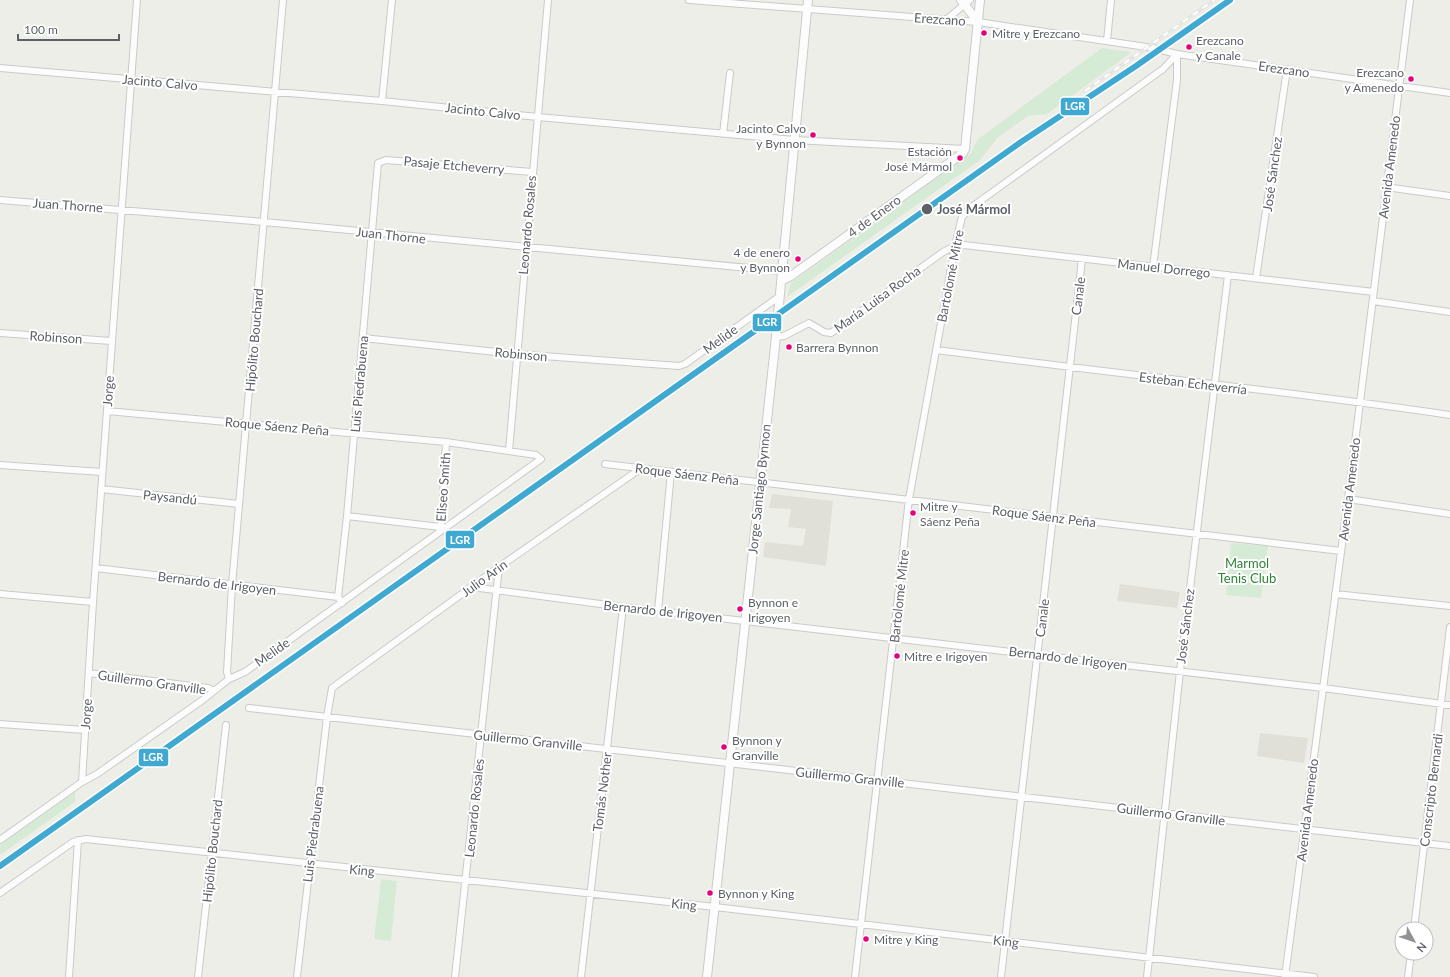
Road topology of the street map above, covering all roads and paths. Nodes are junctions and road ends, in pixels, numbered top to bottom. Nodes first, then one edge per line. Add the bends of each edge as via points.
1 (137, 0) edge
2 (283, 0) edge
3 (392, 0) edge
4 (548, 0) edge
5 (689, 0) edge
6 (808, 0) edge
7 (980, 0) edge
8 (1111, 0) edge
9 (1410, 0) edge
10 (965, 2) edge
11 (807, 10) junction
12 (947, 19) junction
13 (978, 22) junction
14 (1107, 41) junction
15 (1177, 54) junction
16 (0, 68) edge
17 (1287, 70) junction
18 (730, 73) dead end
19 (131, 79) junction
20 (1398, 86) junction
21 (275, 93) junction
22 (1450, 93) edge
23 (382, 101) junction
24 (538, 117) junction
25 (723, 134) junction
26 (794, 140) junction
27 (966, 149) junction
28 (378, 163) joint
29 (532, 172) junction
30 (1386, 187) junction
31 (1450, 196) edge
32 (0, 200) edge
33 (121, 210) junction
34 (264, 222) junction
35 (371, 233) junction
36 (955, 246) junction
37 (525, 248) junction
38 (1082, 259) junction
39 (1153, 267) junction
40 (781, 271) junction
41 (1228, 275) junction
42 (1256, 278) junction
43 (781, 281) junction
44 (1374, 292) junction
45 (780, 296) junction
46 (1373, 301) junction
47 (1450, 312) edge
48 (0, 333) edge
49 (776, 337) junction
50 (363, 338) junction
51 (111, 341) junction
52 (937, 350) junction
53 (516, 354) junction
54 (679, 366) joint
55 (1070, 368) junction
56 (1214, 385) junction
57 (1360, 402) junction
58 (107, 411) junction
59 (1450, 415) edge
60 (247, 423) junction
61 (354, 433) junction
62 (446, 442) junction
63 (509, 451) junction
64 (541, 459) joint
65 (605, 464) dead end
66 (0, 465) edge
67 (640, 469) junction
68 (102, 472) junction
69 (671, 472) junction
70 (760, 482) junction
71 (101, 489) junction
72 (909, 499) junction
73 (1348, 499) junction
74 (239, 504) junction
75 (1450, 514) edge
76 (347, 516) junction
77 (1054, 517) junction
78 (440, 529) junction
79 (1196, 532) junction
80 (1341, 550) junction
81 (499, 567) junction
82 (96, 568) junction
83 (232, 585) junction
84 (472, 587) junction
85 (497, 591) junction
86 (0, 594) edge
87 (1335, 594) junction
88 (338, 597) junction
89 (93, 602) junction
90 (342, 603) junction
91 (1450, 606) edge
92 (623, 607) junction
93 (658, 611) junction
94 (745, 621) junction
95 (1450, 627) edge
96 (894, 638) junction
97 (1037, 655) junction
98 (1180, 671) junction
99 (89, 673) junction
100 (229, 679) junction
101 (1323, 688) junction
102 (214, 691) junction
103 (330, 691) joint
104 (1441, 704) junction
105 (1450, 705) edge
106 (249, 708) dead end
107 (327, 717) junction
108 (0, 724) edge
109 (226, 725) dead end
110 (85, 730) junction
111 (481, 735) junction
112 (607, 749) junction
113 (730, 764) junction
114 (877, 779) junction
115 (82, 782) junction
116 (1021, 796) junction
117 (1164, 814) junction
118 (1304, 829) junction
119 (0, 840) edge
120 (78, 840) junction
121 (1424, 843) junction
122 (1450, 846) edge
123 (211, 854) junction
124 (309, 865) junction
125 (466, 882) junction
126 (0, 894) edge
127 (590, 895) junction
128 (715, 907) junction
129 (1415, 921) edge
130 (861, 924) junction
131 (1005, 941) junction
132 (1150, 958) junction
133 (1410, 961) edge
134 (1285, 975) edge
135 (69, 977) edge
136 (198, 977) edge
137 (297, 977) edge
138 (455, 977) edge
139 (581, 977) edge
140 (707, 977) edge
141 (855, 977) edge
142 (1001, 977) edge
143 (1148, 977) edge
144 (1314, 977) edge
145 (1408, 977) edge

1 - 19 street, Jorge
2 - 21 street, Hipólito Bouchard
3 - 23 street
4 - 24 street, Leonardo Rosales
5 - 11 street, Erezcano
6 - 11 street, Jorge Santiago Bynnon
7 - 13 street
8 - 14 street
9 - 20 street, Avenida Amenedo
10 - 12 street
10 - 13 street
11 - 12 street, Erezcano
11 - 26 street, Jorge Santiago Bynnon
12 - 13 street, Erezcano
13 - 14 street, Erezcano
13 - 27 street
14 - 15 street, Erezcano
15 - 17 street, Erezcano
15 - 36 street, Bartolomé Mitre via 1163,69 969,209 962,217
15 - 39 street via 1177,80
16 - 19 street, Jacinto Calvo
17 - 20 street, Erezcano
17 - 42 street, José Sánchez
18 - 25 street
19 - 21 street, Jacinto Calvo
19 - 33 street, Jorge
20 - 22 street, Erezcano
20 - 30 street, Avenida Amenedo
21 - 23 street, Jacinto Calvo
21 - 34 street, Hipólito Bouchard
23 - 24 street, Jacinto Calvo
24 - 25 street, Jacinto Calvo
24 - 29 street, Leonardo Rosales
25 - 26 street, Jacinto Calvo
26 - 27 street, Jacinto Calvo
26 - 40 street, Jorge Santiago Bynnon
27 - 43 street, 4 de Enero
28 - 29 street, Pasaje Etcheverry via 386,160
28 - 35 street, Luis Piedrabuena
29 - 37 street, Leonardo Rosales
30 - 31 street
30 - 44 street, Avenida Amenedo
32 - 33 street, Juan Thorne
33 - 34 street, Juan Thorne
33 - 51 street, Jorge
34 - 35 street, Juan Thorne
34 - 60 street, Hipólito Bouchard
35 - 37 street, Juan Thorne
35 - 50 street, Luis Piedrabuena
36 - 38 street, Manuel Dorrego
36 - 49 street, María Luisa Rocha via 831,333 824,332 810,323 784,336
36 - 52 street, Bartolomé Mitre
37 - 40 street, Juan Thorne
37 - 53 street, Leonardo Rosales
38 - 39 street, Manuel Dorrego
38 - 55 street, Canale
39 - 41 street, Manuel Dorrego
40 - 43 street, Jorge Santiago Bynnon
41 - 42 street, Manuel Dorrego
41 - 56 street, José Sánchez
42 - 44 street, Manuel Dorrego
43 - 45 street, Jorge Santiago Bynnon
44 - 46 street, Avenida Amenedo
45 - 49 street, Jorge Santiago Bynnon
45 - 54 street, Melide
46 - 47 street
46 - 57 street, Avenida Amenedo
48 - 51 street, Robinson
49 - 70 street, Jorge Santiago Bynnon
50 - 53 street, Robinson
50 - 61 street, Luis Piedrabuena
51 - 58 street, Jorge
52 - 55 street, Esteban Echeverría
52 - 72 street, Bartolomé Mitre
53 - 54 street, Robinson
53 - 63 street, Leonardo Rosales
55 - 56 street, Esteban Echeverría
55 - 77 street, Canale
56 - 57 street, Esteban Echeverría
56 - 79 street, José Sánchez
57 - 59 street, Esteban Echeverría
57 - 73 street, Avenida Amenedo
58 - 60 street, Roque Sáenz Peña
58 - 68 street, Jorge
60 - 61 street, Roque Sáenz Peña
60 - 74 street, Hipólito Bouchard
61 - 62 street, Roque Sáenz Peña
61 - 76 street, Luis Piedrabuena
62 - 63 street, Roque Sáenz Peña
62 - 78 street, Eliseo Smith
63 - 64 street, Roque Sáenz Peña via 536,455
64 - 78 street, Melide
65 - 67 street, Roque Sáenz Peña
66 - 68 street
67 - 69 street, Roque Sáenz Peña
67 - 81 street, Julio Arin
68 - 71 street, Jorge
69 - 70 street, Roque Sáenz Peña
69 - 93 street
70 - 72 street, Roque Sáenz Peña
70 - 94 street, Jorge Santiago Bynnon
71 - 74 street, Paysandú
71 - 82 street, Jorge
72 - 77 street, Roque Sáenz Peña
72 - 96 street, Bartolomé Mitre
73 - 75 street
73 - 80 street, Avenida Amenedo
74 - 83 street, Hipólito Bouchard
76 - 78 street
76 - 88 street, Luis Piedrabuena
77 - 79 street, Roque Sáenz Peña
77 - 97 street, Canale
78 - 90 street, Melide
79 - 80 street, Roque Sáenz Peña
79 - 98 street, José Sánchez
80 - 87 street, Avenida Amenedo
81 - 84 street, Julio Arin
81 - 85 street, Leonardo Rosales
82 - 83 street, Bernardo de Irigoyen
82 - 89 street, Jorge
83 - 88 street, Bernardo de Irigoyen
83 - 100 street, Hipólito Bouchard via 227,672
84 - 85 street, Bernardo de Irigoyen
84 - 103 street, Julio Arin via 335,684
85 - 92 street, Bernardo de Irigoyen
85 - 111 street, Leonardo Rosales
86 - 89 street
87 - 91 street
87 - 101 street, Avenida Amenedo
88 - 90 street
89 - 99 street, Jorge
90 - 100 street, Melide via 244,672
92 - 93 street, Bernardo de Irigoyen
92 - 112 street, Tomás Nother
93 - 94 street, Bernardo de Irigoyen
94 - 96 street, Bernardo de Irigoyen
94 - 113 street, Jorge Santiago Bynnon
95 - 104 street, Conscripto Bernardi
96 - 97 street, Bernardo de Irigoyen
96 - 114 street, Bartolomé Mitre
97 - 98 street, Bernardo de Irigoyen
97 - 116 street, Canale
98 - 101 street, Bernardo de Irigoyen
98 - 117 street, José Sánchez
99 - 102 street, Guillermo Granville via 208,688
99 - 110 street, Jorge
100 - 102 street, Melide
101 - 104 street, Bernardo de Irigoyen
101 - 118 street, Avenida Amenedo
102 - 115 street, Melide
103 - 107 street, Luis Piedrabuena
104 - 105 street, Bernardo de Irigoyen
104 - 121 street, Conscripto Bernardi
106 - 107 street, Guillermo Granville
107 - 111 street, Guillermo Granville
107 - 124 street, Luis Piedrabuena
108 - 110 street
109 - 123 street, Hipólito Bouchard
110 - 115 street, Jorge
111 - 112 street, Guillermo Granville
111 - 125 street, Leonardo Rosales
112 - 113 street, Guillermo Granville
112 - 127 street, Tomás Nother
113 - 114 street, Guillermo Granville
113 - 128 street, Jorge Santiago Bynnon
114 - 116 street, Guillermo Granville
114 - 130 street, Bartolomé Mitre
115 - 119 street, Melide
116 - 117 street, Guillermo Granville
116 - 131 street, Canale
117 - 118 street, Guillermo Granville
117 - 132 street, José Sánchez
118 - 121 street, Guillermo Granville
118 - 134 street, Avenida Amenedo
120 - 123 street, King
120 - 126 street
120 - 135 street
121 - 122 street, Guillermo Granville
121 - 129 street, Conscripto Bernardi
123 - 124 street, King
123 - 136 street, Hipólito Bouchard
124 - 125 street, King
124 - 137 street, Luis Piedrabuena
125 - 127 street, King
125 - 138 street, Leonardo Rosales
127 - 128 street, King
127 - 139 street, Tomás Nother
128 - 130 street, King
128 - 140 street, Jorge Santiago Bynnon
130 - 131 street, King
130 - 141 street, Bartolomé Mitre
131 - 132 street, King
131 - 142 street, Canale
132 - 134 street, King
132 - 143 street, José Sánchez
133 - 145 street
134 - 144 street, King

